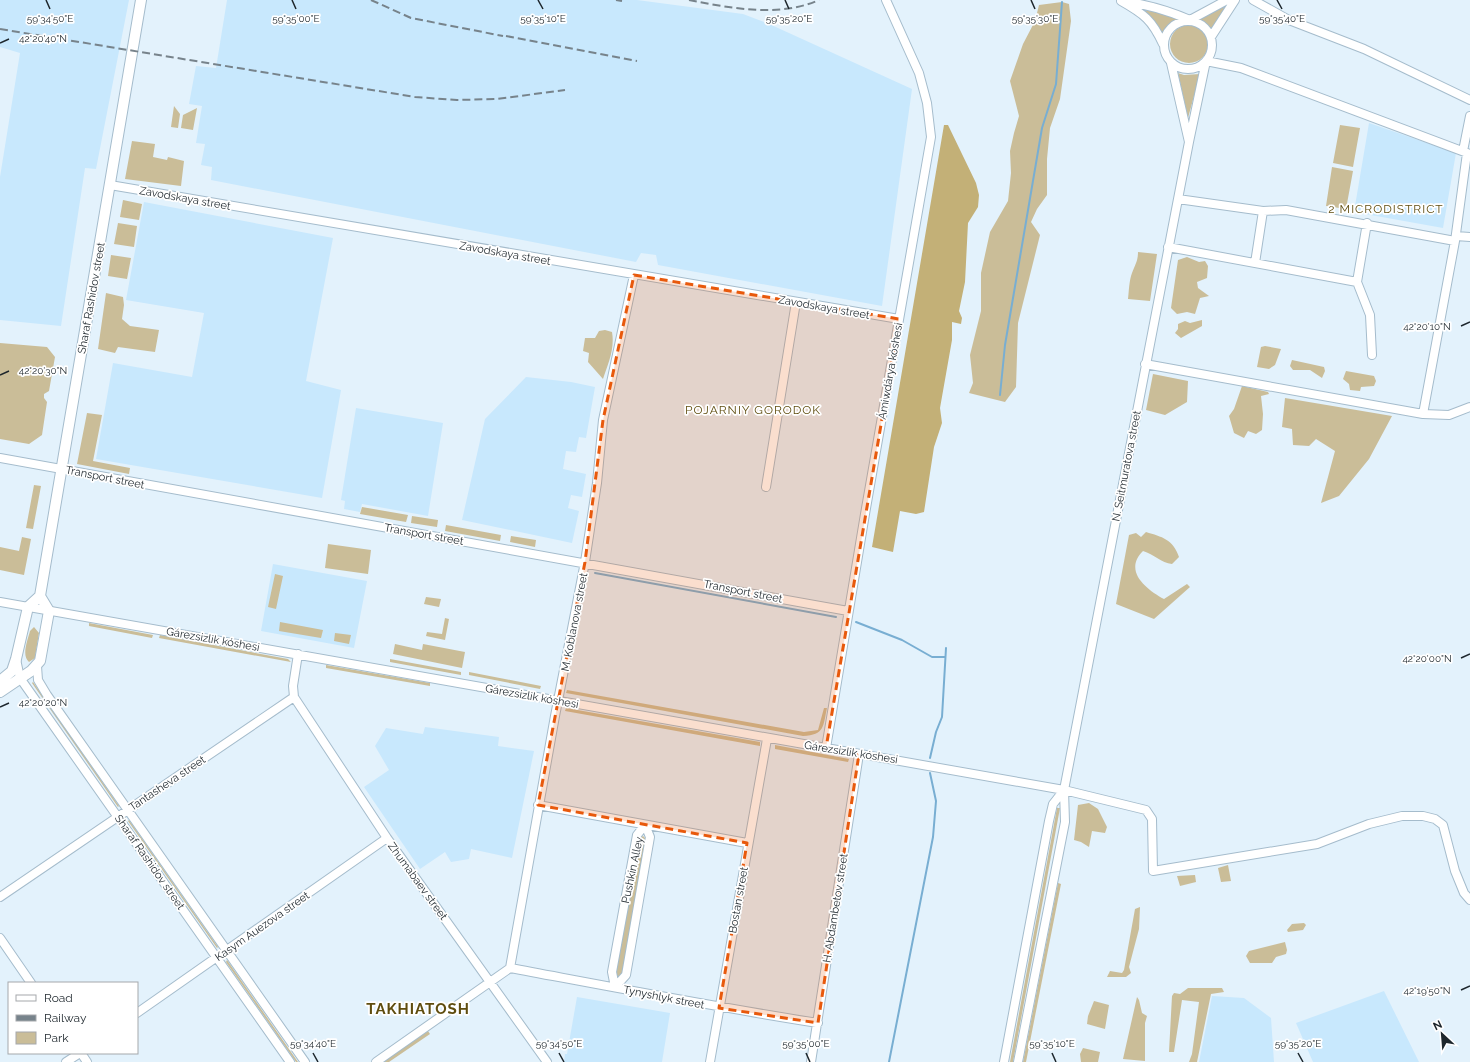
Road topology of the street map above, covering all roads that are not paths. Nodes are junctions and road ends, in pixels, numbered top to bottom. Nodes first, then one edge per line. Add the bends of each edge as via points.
1 (141, 0) edge
2 (886, 0) edge
3 (1119, 0) edge
4 (1227, 0) edge
5 (1236, 0) edge
6 (1253, 0) edge
7 (1190, 20) junction
8 (1210, 37) junction
9 (1163, 44) junction
10 (1206, 61) junction
11 (1171, 63) junction
12 (1470, 100) edge
13 (1470, 116) edge
14 (1189, 142) junction
15 (1467, 153) edge
16 (110, 186) junction
17 (1178, 199) junction
18 (1263, 212) junction
19 (1367, 223) junction
20 (1470, 237) edge
21 (1456, 238) junction
22 (1168, 247) junction
23 (1255, 263) junction
24 (634, 275) junction
25 (1357, 282) junction
26 (796, 302) junction
27 (899, 320) junction
28 (1372, 355) dead end
29 (1145, 364) junction
30 (1470, 407) edge
31 (1422, 414) junction
32 (0, 458) edge
33 (62, 468) junction
34 (766, 487) dead end
35 (585, 562) junction
36 (40, 596) junction
37 (0, 602) edge
38 (28, 607) junction
39 (49, 611) junction
40 (848, 611) junction
41 (298, 654) junction
42 (16, 659) junction
43 (37, 666) junction
44 (20, 678) junction
45 (6, 681) edge
46 (0, 692) edge
47 (294, 697) junction
48 (558, 700) junction
49 (767, 739) junction
50 (826, 748) junction
51 (859, 754) junction
52 (1064, 790) junction
53 (538, 805) junction
54 (128, 810) junction
55 (118, 816) junction
56 (645, 825) junction
57 (387, 838) junction
58 (747, 843) junction
59 (0, 897) edge
60 (1470, 900) edge
61 (0, 938) edge
62 (227, 951) junction
63 (218, 958) junction
64 (510, 968) junction
65 (30, 982) edge
66 (491, 982) junction
67 (615, 987) junction
68 (719, 1008) junction
69 (138, 1012) edge
70 (818, 1023) junction
71 (78, 1054) edge
72 (81, 1054) edge
73 (66, 1062) edge
74 (87, 1062) edge
75 (290, 1062) edge
76 (305, 1062) edge
77 (376, 1062) edge
78 (547, 1062) edge
79 (710, 1062) edge
80 (811, 1062) edge
81 (1004, 1062) edge
82 (1018, 1062) edge

1 - 16 main road, Sharaf Rashidov street
2 - 27 street, Ámiwdárya kóshesi via 919,73 927,103 931,137
3 - 7 street via 1149,5
3 - 9 street via 1142,13 1156,29
4 - 7 street
5 - 8 street
6 - 12 street via 1289,20 1364,49
7 - 8 street via 1202,26
7 - 9 street via 1174,25
8 - 10 street via 1211,50
9 - 11 street
10 - 11 street via 1200,66 1185,69
10 - 14 street, N. Seitmuratova street
10 - 15 street via 1241,68
11 - 14 street
13 - 15 street
14 - 17 street, N. Seitmuratova street
15 - 21 street
16 - 24 street, Zavodskaya street
16 - 33 main road, Sharaf Rashidov street
17 - 18 street
17 - 22 street, N. Seitmuratova street
18 - 19 street via 1286,210
18 - 23 street
19 - 21 street
19 - 25 street
20 - 21 street
21 - 31 street
22 - 23 street
22 - 29 street, N. Seitmuratova street
23 - 25 street
24 - 26 street, Zavodskaya street
24 - 35 street, M. Koblanova street via 603,420
25 - 28 street via 1370,315
26 - 27 street, Zavodskaya street
26 - 34 street
27 - 40 street, Ámiwdárya kóshesi
29 - 31 street
29 - 52 street, N. Seitmuratova street
30 - 31 street via 1449,415
32 - 33 street, Transport street
33 - 35 street, Transport street
33 - 36 main road, Sharaf Rashidov street
35 - 40 street, Transport street
35 - 48 street, M. Koblanova street
36 - 38 main road
36 - 39 main road
37 - 38 street, Gárezsizlik kóshesi
38 - 39 street, Gárezsizlik kóshesi
38 - 42 main road
39 - 41 street, Gárezsizlik kóshesi
39 - 43 main road via 42,655
40 - 50 street, Ámiwdárya kóshesi
41 - 47 street via 293,686
41 - 48 street, Gárezsizlik kóshesi
42 - 44 street, Sharaf Rashidov street
42 - 45 main road
43 - 44 main road
43 - 54 street, Sharaf Rashidov street via 41,686
44 - 45 main road
44 - 55 street, Sharaf Rashidov street
45 - 46 main road
47 - 54 street, Tantasheva street
47 - 57 street, Zhumabaev street
48 - 49 street, Gárezsizlik kóshesi
48 - 53 street, M. Koblanova street
49 - 50 street, Gárezsizlik kóshesi
49 - 58 street, Bostan street
50 - 51 street, Gárezsizlik kóshesi
51 - 52 street, Gárezsizlik kóshesi
51 - 70 street, H. Abdambetov street
52 - 60 street, Gárezsizlik kóshesi via 1146,810 1152,819 1153,871 1317,844 1369,824 1402,816 1435,819 1443,825 1455,871 1464,893
52 - 81 street via 1053,804 1049,821
52 - 82 street via 1065,822
53 - 56 street
53 - 64 street, M. Koblanova street
54 - 55 street, Tantasheva street
54 - 62 street, Sharaf Rashidov street
55 - 59 street, Tantasheva street
55 - 63 street, Sharaf Rashidov street
56 - 58 street
56 - 67 street, Pushkin Alley via 637,835 612,972
56 - 67 street, Pushkin Alley via 650,837 626,975
57 - 62 street, Kasym Auezova street
57 - 66 street, Zhumabaev street
58 - 68 street, Bostan street
61 - 65 street
62 - 63 street, Kasym Auezova street
62 - 76 street, Sharaf Rashidov street
63 - 69 street, Kasym Auezova street
63 - 75 street, Sharaf Rashidov street
64 - 66 street
64 - 67 street, Tynyshlyk street
66 - 77 street
66 - 78 street, Zhumabaev street
67 - 68 street, Tynyshlyk street
68 - 70 street, Tynyshlyk street
68 - 79 street, Bostan street
70 - 80 street, H. Abdambetov street
71 - 73 street
72 - 74 street

